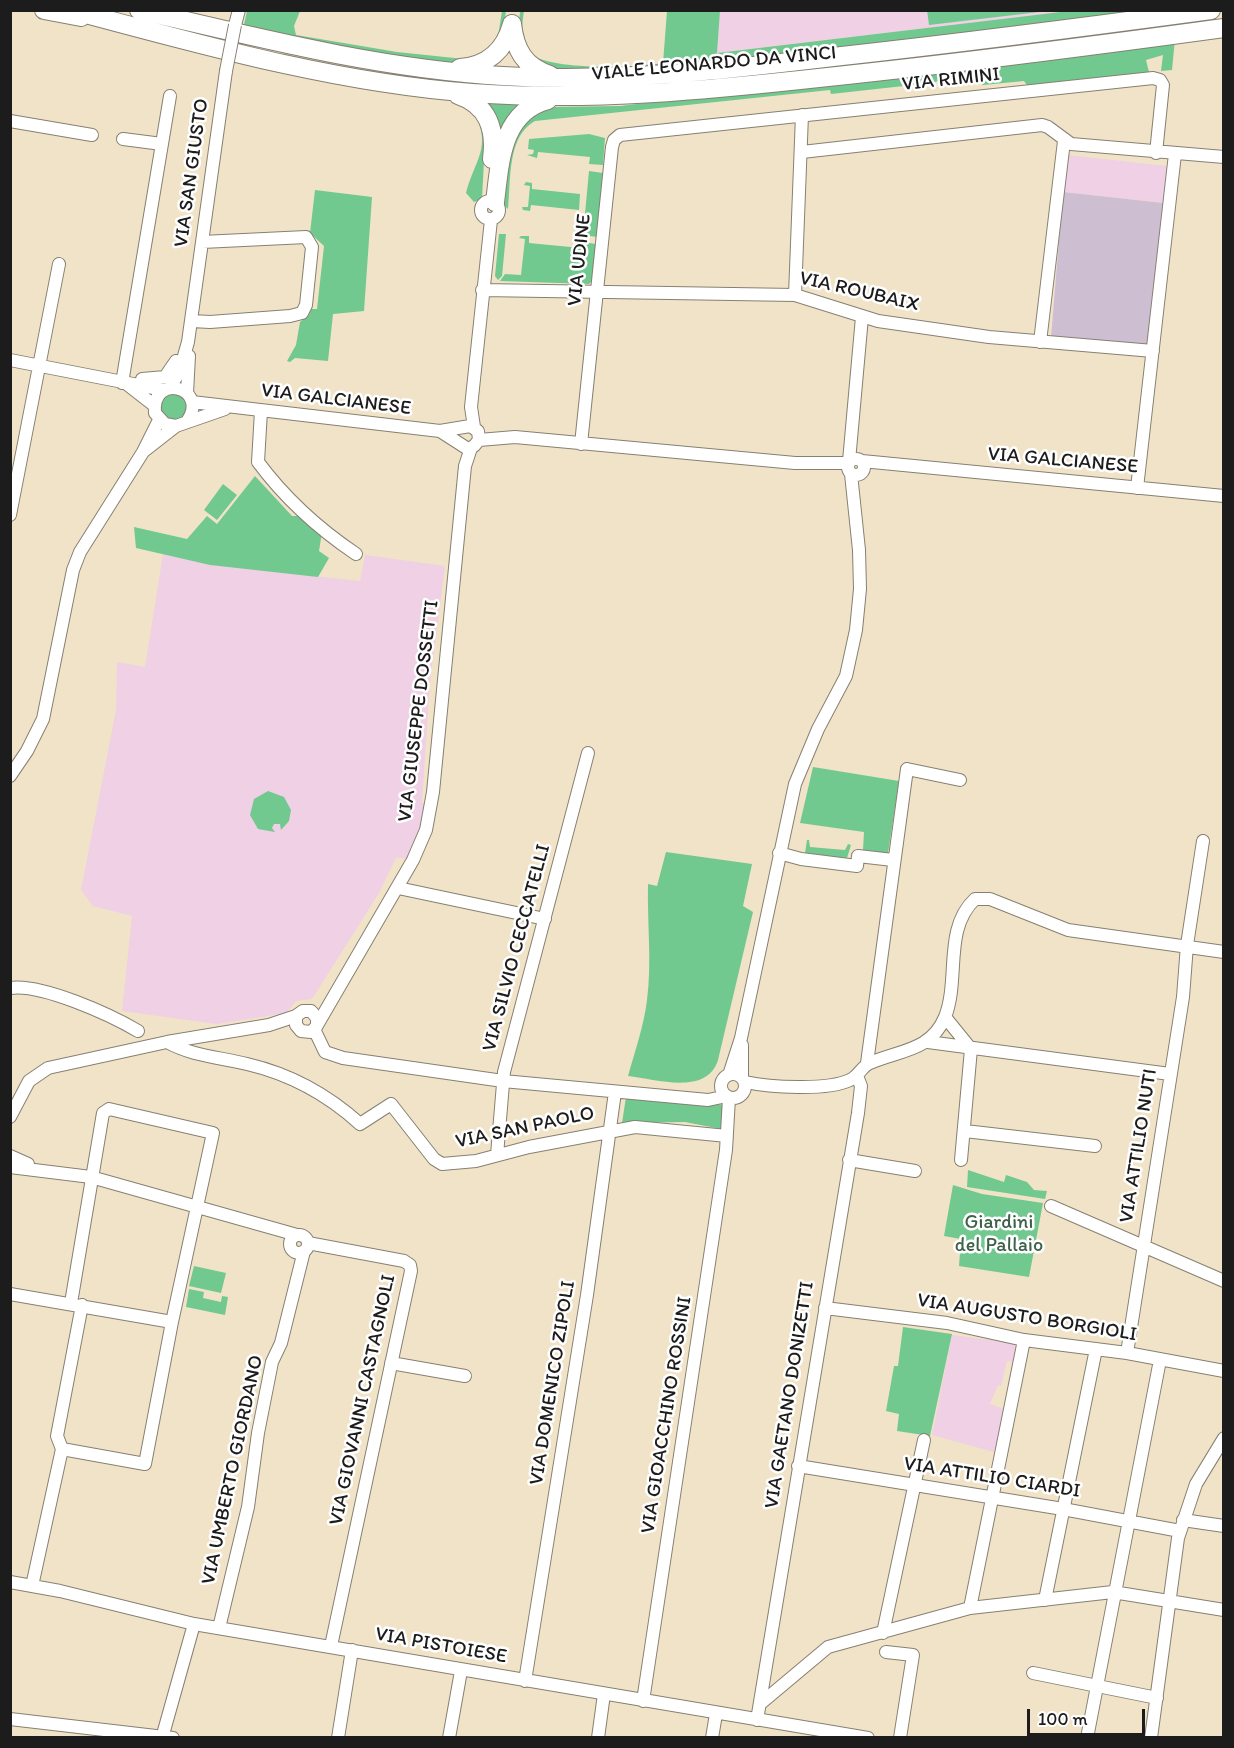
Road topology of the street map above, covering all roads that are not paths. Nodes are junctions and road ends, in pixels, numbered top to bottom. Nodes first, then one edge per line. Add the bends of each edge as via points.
1 (44, 10) edge
2 (71, 10) edge
3 (139, 10) edge
4 (239, 10) edge
5 (1211, 10) edge
6 (1187, 13) edge
7 (512, 17) edge
8 (100, 18) junction
9 (1224, 28) edge
10 (423, 69) junction
11 (566, 78) junction
12 (436, 89) junction
13 (170, 96) dead end
14 (570, 97) junction
15 (802, 115) junction
16 (10, 121) edge
17 (671, 129) joint
18 (92, 135) dead end
19 (123, 139) dead end
20 (1064, 141) junction
21 (162, 144) junction
22 (802, 152) junction
23 (1156, 153) junction
24 (1175, 154) junction
25 (1224, 157) edge
26 (491, 208) junction
27 (202, 242) junction
28 (58, 264) dead end
29 (482, 290) junction
30 (596, 293) junction
31 (795, 295) junction
32 (862, 317) junction
33 (192, 321) junction
34 (188, 342) junction
35 (1040, 342) junction
36 (1153, 351) junction
37 (10, 360) edge
38 (41, 366) junction
39 (124, 384) junction
40 (167, 389) junction
41 (189, 397) junction
42 (154, 406) junction
43 (228, 408) junction
44 (261, 411) junction
45 (159, 420) junction
46 (182, 423) junction
47 (467, 436) junction
48 (581, 444) junction
49 (143, 452) junction
50 (855, 466) junction
51 (1137, 488) junction
52 (1224, 496) edge
53 (10, 515) edge
54 (356, 554) dead end
55 (588, 753) dead end
56 (10, 776) edge
57 (960, 780) dead end
58 (1203, 841) dead end
59 (779, 853) junction
60 (893, 860) junction
61 (398, 888) junction
62 (545, 919) junction
63 (1187, 945) junction
64 (1224, 952) edge
65 (10, 988) edge
66 (327, 1007) junction
67 (311, 1012) junction
68 (945, 1017) junction
69 (296, 1021) junction
70 (315, 1027) junction
71 (138, 1031) dead end
72 (741, 1038) junction
73 (167, 1042) junction
74 (928, 1042) junction
75 (971, 1049) junction
76 (867, 1063) junction
77 (1170, 1074) junction
78 (729, 1075) junction
79 (857, 1076) junction
80 (503, 1081) junction
81 (744, 1084) junction
82 (615, 1092) junction
83 (726, 1094) junction
84 (10, 1118) edge
85 (609, 1130) junction
86 (965, 1131) junction
87 (727, 1136) junction
88 (1095, 1146) dead end
89 (497, 1155) junction
90 (10, 1156) edge
91 (849, 1160) junction
92 (961, 1160) dead end
93 (10, 1167) edge
94 (50, 1170) junction
95 (915, 1171) dead end
96 (90, 1177) junction
97 (1051, 1206) dead end
98 (197, 1208) junction
99 (1144, 1245) junction
100 (306, 1247) junction
101 (1224, 1281) edge
102 (10, 1294) edge
103 (76, 1304) junction
104 (825, 1308) junction
105 (172, 1322) junction
106 (1024, 1340) junction
107 (1096, 1349) junction
108 (1127, 1353) junction
109 (1160, 1360) junction
110 (391, 1363) junction
111 (1224, 1371) edge
112 (465, 1376) dead end
113 (1224, 1438) edge
114 (924, 1440) dead end
115 (62, 1449) junction
116 (798, 1466) junction
117 (915, 1485) junction
118 (993, 1498) junction
119 (1063, 1509) junction
120 (1127, 1520) junction
121 (1182, 1525) junction
122 (1224, 1526) edge
123 (10, 1582) edge
124 (32, 1586) junction
125 (1113, 1592) junction
126 (1045, 1600) junction
127 (1170, 1601) junction
128 (969, 1608) junction
129 (1224, 1610) edge
130 (194, 1624) junction
131 (219, 1628) junction
132 (883, 1633) junction
133 (331, 1646) junction
134 (352, 1650) junction
135 (886, 1652) dead end
136 (461, 1671) junction
137 (1033, 1673) dead end
138 (525, 1681) junction
139 (1095, 1684) junction
140 (604, 1694) junction
141 (1157, 1698) junction
142 (643, 1701) junction
143 (760, 1704) junction
144 (716, 1714) junction
145 (10, 1719) edge
146 (756, 1720) junction
147 (76, 1732) edge
148 (830, 1735) edge
149 (166, 1737) edge
150 (338, 1737) edge
151 (450, 1737) edge
152 (598, 1737) edge
153 (712, 1737) edge
154 (868, 1737) edge
155 (900, 1737) edge
156 (1087, 1737) edge
157 (1151, 1737) edge

1 - 8 highway
2 - 8 highway, VIALE LEONARDO DA VINCI
3 - 10 highway, VIALE LEONARDO DA VINCI via 310,49
4 - 27 street, VIA SAN GIUSTO, bridge via 225,71
5 - 6 highway, VIALE LEONARDO DA VINCI
6 - 11 highway, VIALE LEONARDO DA VINCI via 977,42 724,70
7 - 10 highway via 505,44 484,62 470,67
7 - 11 highway via 516,47 526,62 542,72
8 - 12 highway, VIALE LEONARDO DA VINCI via 300,66
9 - 14 highway, VIALE LEONARDO DA VINCI via 759,85 644,96
10 - 11 highway, VIALE LEONARDO DA VINCI
12 - 14 highway, VIALE LEONARDO DA VINCI
12 - 26 highway via 471,99 489,121 494,146
13 - 21 street
14 - 26 highway via 532,106 515,122 504,144
15 - 17 street, VIA RIMINI
15 - 22 street
15 - 23 street, VIA RIMINI via 1157,78 1163,85
16 - 18 street
17 - 30 street, VIA UDINE via 625,133 614,140
19 - 21 street
20 - 22 street via 1042,125
20 - 23 street
20 - 35 street
21 - 39 street
22 - 31 street
23 - 24 street
24 - 25 street
24 - 36 street
26 - 29 street
27 - 33 street, VIA SAN GIUSTO
27 - 33 street via 306,237 312,247 307,296 305,308 295,316
28 - 38 street
29 - 30 street, VIA ROUBAIX
29 - 47 street
30 - 31 street, VIA ROUBAIX
30 - 48 street, VIA UDINE
31 - 32 street, VIA ROUBAIX
32 - 35 street, VIA ROUBAIX via 989,338
32 - 50 street
33 - 34 street, VIA SAN GIUSTO
34 - 39 street via 165,377 135,379
34 - 40 street, VIA SAN GIUSTO via 180,370
34 - 41 street, VIA SAN GIUSTO
35 - 36 street, VIA ROUBAIX
36 - 51 street
37 - 38 street, VIA GALCIANESE
38 - 39 street, VIA GALCIANESE
38 - 53 street
39 - 40 street, VIA GALCIANESE
39 - 42 street
40 - 41 street, VIA GALCIANESE
40 - 42 street
41 - 43 street, VIA GALCIANESE
41 - 46 street via 193,411
42 - 45 street
43 - 44 street, VIA GALCIANESE
43 - 46 street, VIA GALCIANESE
44 - 47 street, VIA GALCIANESE
44 - 54 street via 258,462 309,518
45 - 46 street
45 - 49 street, VIA GALCIANESE
46 - 49 street, VIA GALCIANESE
47 - 48 street, VIA GALCIANESE
47 - 61 street, VIA GIUSEPPE DOSSETTI via 433,792 422,842
48 - 50 street, VIA GALCIANESE
49 - 56 street, VIA GALCIANESE via 80,552 43,719
50 - 51 street, VIA GALCIANESE via 898,466
50 - 59 street via 860,584 856,630 846,676 795,784
51 - 52 street, VIA GALCIANESE
55 - 62 street, VIA SILVIO CECCATELLI
57 - 60 street via 907,769
58 - 63 street
59 - 60 street via 857,866 858,856
59 - 72 street
60 - 76 street
61 - 62 street
61 - 66 street, VIA GIUSEPPE DOSSETTI
62 - 80 street, VIA SILVIO CECCATELLI
63 - 64 street
63 - 68 street via 1068,930 990,899 975,898 961,918 957,933
63 - 77 street, VIA ATTILIO NUTI
65 - 71 street via 31,990 99,1010
66 - 67 street
66 - 70 street, VIA GIUSEPPE DOSSETTI
67 - 69 street via 303,1011
67 - 70 street via 317,1018
68 - 74 street
68 - 75 street
69 - 70 street via 303,1032
69 - 73 street
70 - 80 street via 320,1047 331,1055
72 - 78 street
72 - 81 street
73 - 84 street via 48,1068 29,1082
73 - 89 street, VIA SAN PAOLO via 184,1052 275,1070 322,1094 360,1124 391,1104 439,1163 476,1161
74 - 75 street
74 - 76 street
75 - 77 street
75 - 86 street
76 - 79 street
77 - 99 street, VIA ATTILIO NUTI
78 - 81 street
78 - 83 street via 723,1080
79 - 81 street via 833,1084
79 - 91 street, VIA GAETANO DONIZETTI via 861,1086
80 - 82 street
80 - 89 street, VIA SILVIO CECCATELLI
81 - 83 street via 738,1097
82 - 83 street via 696,1098
82 - 85 street, VIA DOMENICO ZIPOLI
83 - 87 street
85 - 87 street, VIA SAN PAOLO via 658,1128
85 - 89 street, VIA SAN PAOLO
85 - 138 street, VIA DOMENICO ZIPOLI via 587,1295
86 - 88 street
86 - 92 street
87 - 142 street, VIA GIOACCHINO ROSSINI
90 - 94 street
91 - 95 street
91 - 104 street, VIA GAETANO DONIZETTI
93 - 94 street
94 - 96 street
96 - 98 street
96 - 98 street via 106,1110 213,1133
96 - 103 street
97 - 99 street
98 - 100 street via 277,1228 294,1238 304,1237
98 - 105 street
99 - 101 street
99 - 108 street, VIA ATTILIO NUTI
100 - 110 street, VIA GIOVANNI CASTAGNOLI via 410,1265
100 - 131 street, VIA UMBERTO GIORDANO via 281,1343 272,1362 248,1507
102 - 103 street
103 - 105 street
103 - 115 street via 57,1436
104 - 106 street, VIA AUGUSTO BORGIOLI via 947,1323
104 - 116 street, VIA GAETANO DONIZETTI
105 - 115 street via 145,1464
106 - 107 street, VIA AUGUSTO BORGIOLI
106 - 118 street
107 - 108 street, VIA AUGUSTO BORGIOLI
107 - 119 street
108 - 109 street, VIA AUGUSTO BORGIOLI
109 - 111 street, VIA AUGUSTO BORGIOLI
109 - 120 street
110 - 112 street
110 - 133 street, VIA GIOVANNI CASTAGNOLI
113 - 121 street via 1196,1484
114 - 117 street
115 - 124 street
116 - 117 street, VIA ATTILIO CIARDI
116 - 143 street, VIA GAETANO DONIZETTI
117 - 118 street, VIA ATTILIO CIARDI
117 - 132 street
118 - 119 street, VIA ATTILIO CIARDI
118 - 128 street
119 - 120 street, VIA ATTILIO CIARDI
119 - 126 street
120 - 121 street, VIA ATTILIO CIARDI
120 - 125 street
121 - 122 street, VIA ATTILIO CIARDI
121 - 127 street
123 - 124 street, VIA PISTOIESE
124 - 130 street, VIA PISTOIESE
125 - 126 street
125 - 127 street
125 - 139 street
126 - 128 street
127 - 129 street
127 - 141 street
128 - 132 street
130 - 131 street, VIA PISTOIESE
130 - 149 street
131 - 133 street, VIA PISTOIESE
132 - 143 street via 828,1647
133 - 134 street, VIA PISTOIESE
134 - 136 street, VIA PISTOIESE
134 - 150 street
135 - 155 street via 913,1655
136 - 138 street, VIA PISTOIESE
136 - 151 street
137 - 139 street
138 - 140 street, VIA PISTOIESE
139 - 141 street
139 - 156 street
140 - 142 street, VIA PISTOIESE
140 - 152 street
141 - 157 street
142 - 144 street, VIA PISTOIESE
143 - 146 street, VIA GAETANO DONIZETTI
144 - 146 street, VIA PISTOIESE
144 - 153 street
145 - 147 street
146 - 148 street, VIA PISTOIESE
147 - 149 street
148 - 154 street, VIA PISTOIESE

